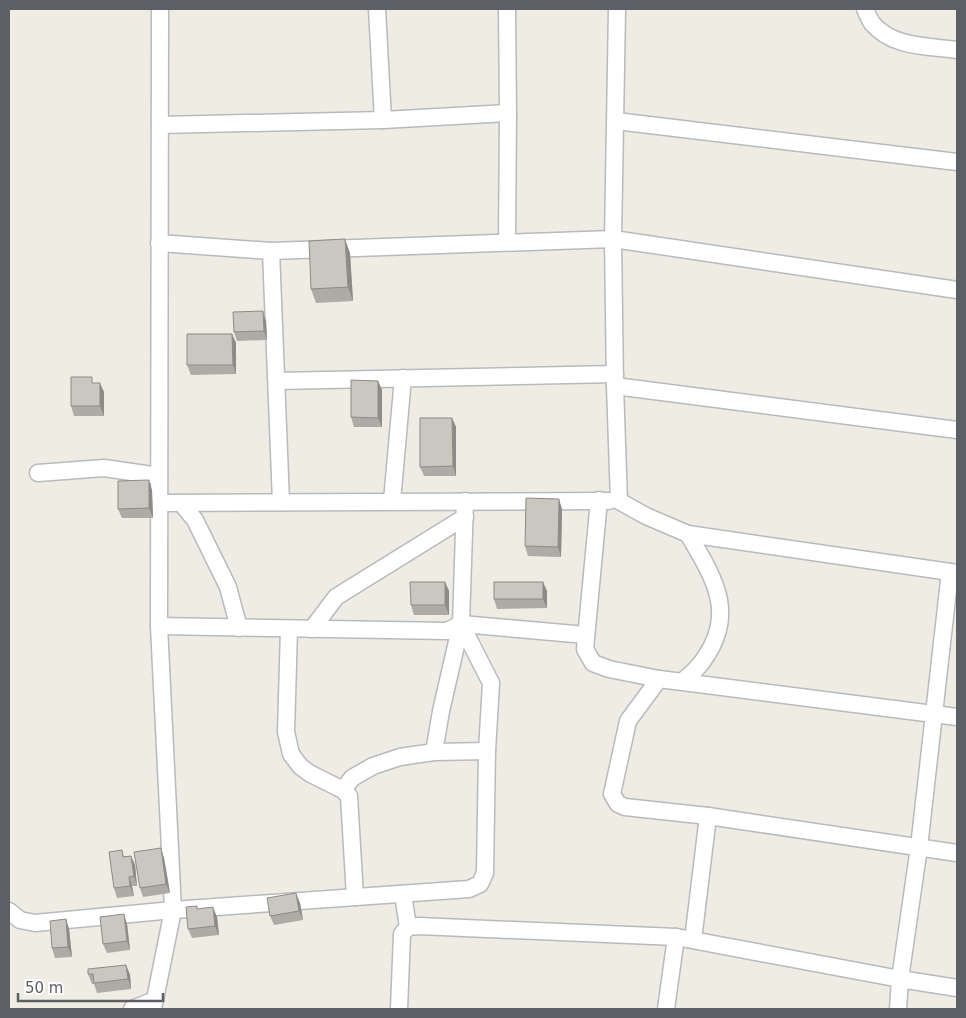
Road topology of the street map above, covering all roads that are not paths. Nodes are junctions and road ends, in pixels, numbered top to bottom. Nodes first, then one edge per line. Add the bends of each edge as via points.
1 (160, 9) edge
2 (377, 9) edge
3 (507, 9) edge
4 (617, 9) edge
5 (865, 9) edge
6 (957, 50) edge
7 (508, 113) junction
8 (384, 120) junction
9 (616, 120) junction
10 (160, 125) junction
11 (957, 162) edge
12 (613, 239) junction
13 (507, 242) junction
14 (159, 243) junction
15 (271, 251) junction
16 (957, 290) edge
17 (403, 378) junction
18 (277, 380) junction
19 (615, 380) junction
20 (957, 430) edge
21 (38, 473) dead end
22 (159, 476) junction
23 (599, 500) junction
24 (392, 501) junction
25 (281, 502) junction
26 (619, 502) junction
27 (159, 503) junction
28 (181, 503) junction
29 (465, 509) junction
30 (688, 534) junction
31 (953, 573) edge
32 (461, 624) junction
33 (159, 626) junction
34 (239, 628) junction
35 (290, 629) junction
36 (312, 629) junction
37 (586, 635) junction
38 (659, 679) junction
39 (683, 681) junction
40 (934, 713) junction
41 (957, 717) edge
42 (487, 751) junction
43 (434, 752) junction
44 (343, 790) junction
45 (708, 816) junction
46 (918, 847) junction
47 (957, 853) edge
48 (403, 894) junction
49 (355, 897) junction
50 (173, 910) junction
51 (9, 911) edge
52 (408, 927) junction
53 (676, 937) junction
54 (693, 940) junction
55 (900, 979) junction
56 (957, 988) edge
57 (154, 1004) edge
58 (132, 1009) edge
59 (399, 1009) edge
60 (666, 1009) edge
61 (898, 1009) edge

1 - 10 street
2 - 8 street
3 - 7 street
4 - 9 street
5 - 6 street via 872,22 890,38 903,43
7 - 8 street
7 - 13 street
8 - 10 street
9 - 11 street
9 - 12 street
10 - 14 street
12 - 13 street
12 - 16 street
12 - 19 street
13 - 15 street
14 - 15 street
14 - 22 street
15 - 18 street
17 - 18 street
17 - 19 street
17 - 24 street
18 - 25 street
19 - 20 street
19 - 26 street
21 - 22 street via 104,468
22 - 27 street
23 - 26 street
23 - 29 street
23 - 37 street
24 - 25 street
24 - 29 street
25 - 28 street
26 - 30 street
27 - 28 street
27 - 33 street
28 - 34 street via 195,520 228,587
29 - 32 street
29 - 36 street via 336,597
30 - 31 street
30 - 39 street via 720,597 721,622 702,663
31 - 40 street
32 - 36 street via 447,632
32 - 37 street
32 - 42 street via 491,683
32 - 43 street
33 - 34 street
33 - 50 street
34 - 35 street
35 - 36 street
35 - 44 street via 286,732 291,754 309,773
37 - 38 street via 585,649 593,662 609,669
38 - 39 street
38 - 45 street via 628,721 612,794 618,804 625,807
39 - 40 street
40 - 41 street
40 - 46 street
42 - 43 street
42 - 48 street via 485,873 480,884 468,889
43 - 44 street via 400,757 373,766 352,778
44 - 49 street via 349,796
45 - 46 street
45 - 54 street
46 - 47 street
46 - 55 street
48 - 49 street
48 - 52 street
49 - 50 street
50 - 51 street via 35,923 20,920
50 - 57 street
52 - 53 street
52 - 59 street via 402,934
53 - 54 street
53 - 60 street
54 - 55 street
55 - 56 street
55 - 61 street
57 - 58 street

